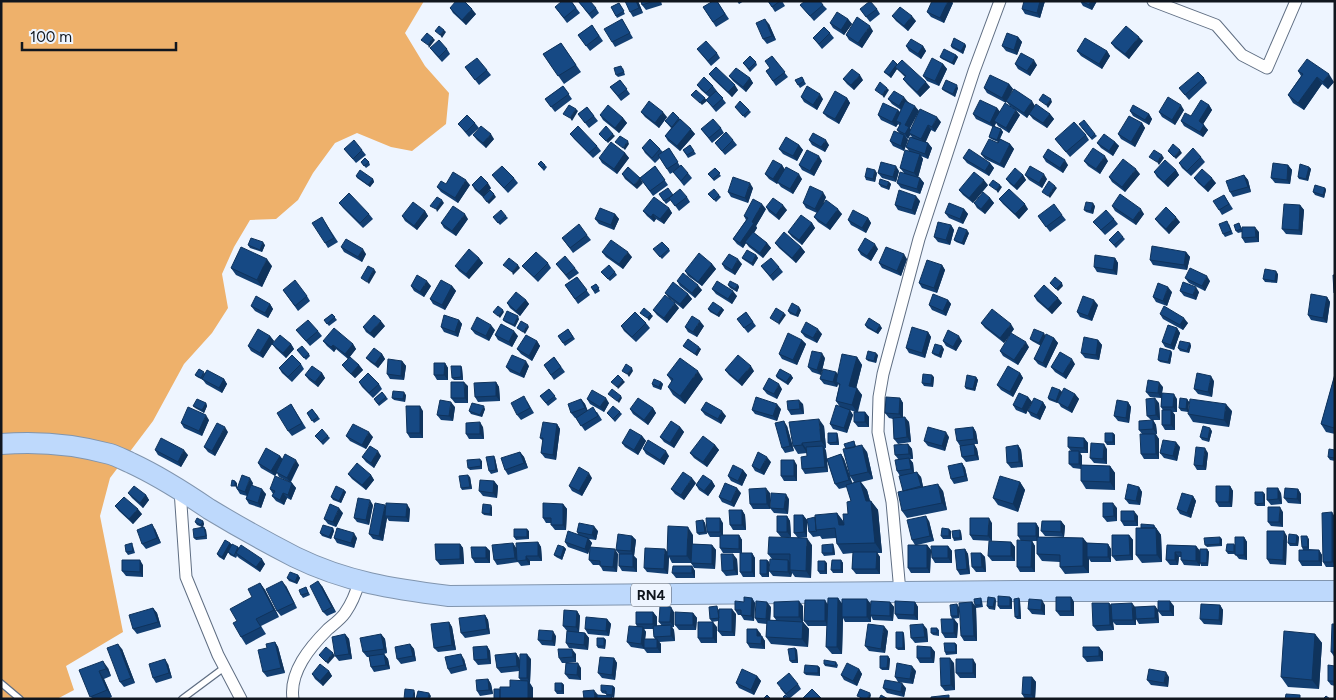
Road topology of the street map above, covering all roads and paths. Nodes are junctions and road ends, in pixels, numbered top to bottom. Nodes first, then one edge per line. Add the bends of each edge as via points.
1 (1000, 1) edge
2 (1153, 1) edge
3 (1296, 1) edge
4 (1, 444) edge
5 (180, 490) junction
6 (359, 582) junction
7 (1335, 590) edge
8 (900, 592) junction
9 (225, 667) junction
10 (1, 683) edge
11 (20, 699) edge
12 (182, 699) edge
13 (241, 699) edge
14 (292, 699) edge

1 - 8 street via 920,238 883,374 878,432 892,502
2 - 3 street via 1216,25 1242,54 1267,68
4 - 5 highway, RN4 via 68,445 112,454
5 - 6 highway, RN4 via 228,521 296,557
5 - 9 street via 186,577
6 - 8 highway, RN4 via 448,596
6 - 14 street via 344,614 311,647 299,667
7 - 8 highway, RN4
9 - 12 lane
9 - 13 street
10 - 11 lane

